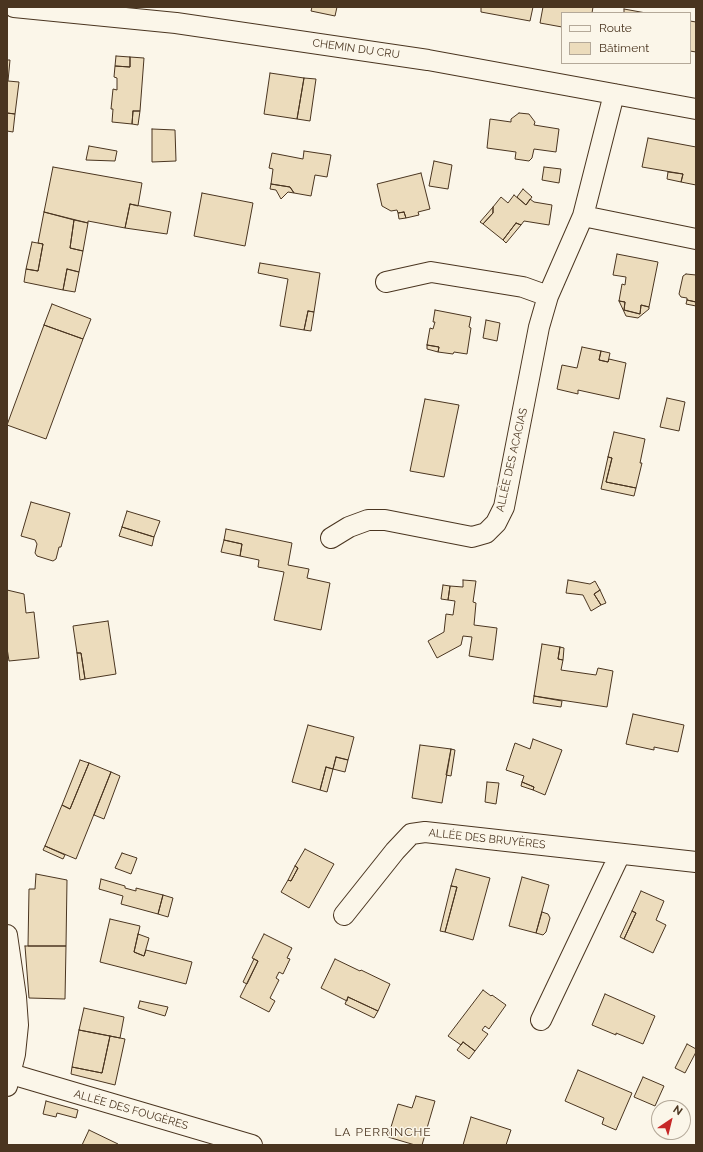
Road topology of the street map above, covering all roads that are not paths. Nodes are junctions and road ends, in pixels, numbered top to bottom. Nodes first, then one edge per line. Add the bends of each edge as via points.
1 (14, 7) edge
2 (614, 94) junction
3 (696, 109) edge
4 (583, 216) junction
5 (696, 239) edge
6 (386, 282) dead end
7 (548, 296) junction
8 (331, 538) dead end
9 (620, 854) junction
10 (696, 862) edge
11 (344, 915) dead end
12 (7, 935) edge
13 (541, 1020) dead end
14 (9, 1081) edge
15 (252, 1145) edge

1 - 2 street, CHEMIN DU CRU via 176,23 428,60
2 - 3 street, CHEMIN DU CRU
2 - 4 street, ALLÉE DES ACACIAS
4 - 5 street
4 - 7 street, ALLÉE DES ACACIAS
6 - 7 street via 431,272 523,288
7 - 8 street, ALLÉE DES ACACIAS via 504,507 496,523 486,533 472,536 385,520 368,520
9 - 10 street, ALLÉE DES BRUYÈRES
9 - 11 street, ALLÉE DES BRUYÈRES via 425,832 411,834
9 - 13 street
12 - 14 street via 18,1025
14 - 15 street, ALLÉE DES FOUGÈRES

